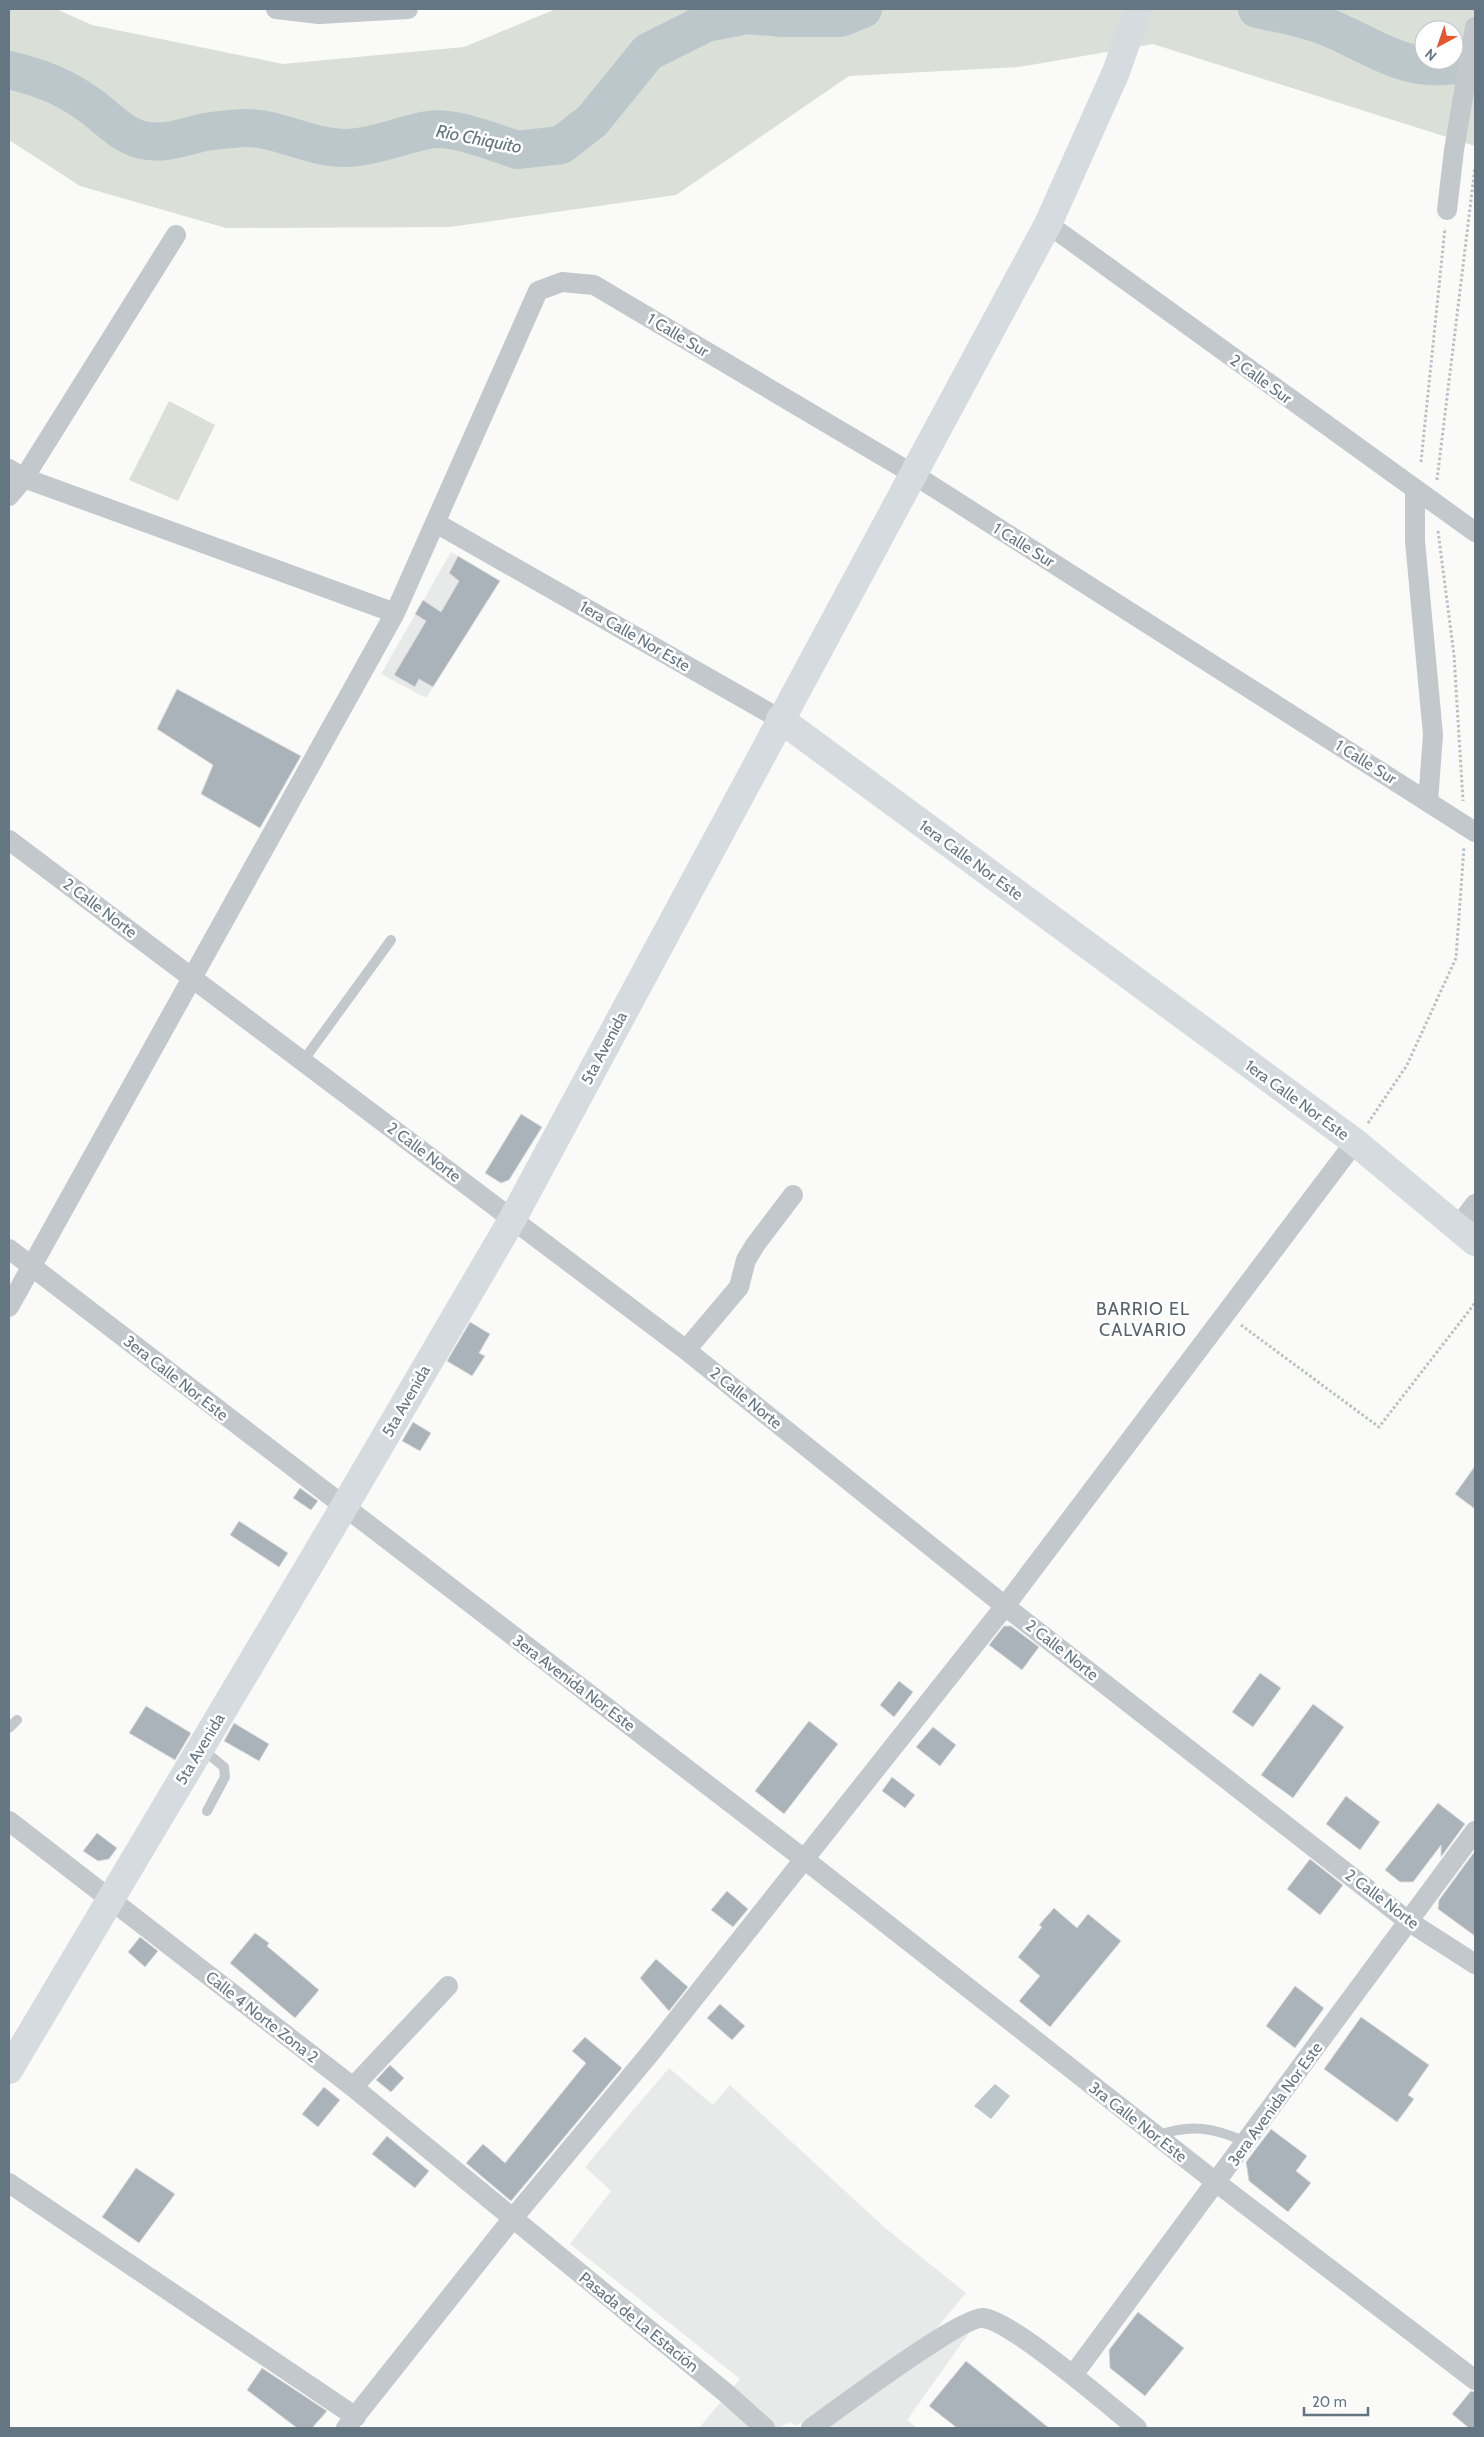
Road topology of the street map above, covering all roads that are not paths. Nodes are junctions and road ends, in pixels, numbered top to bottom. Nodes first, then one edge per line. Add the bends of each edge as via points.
1 (276, 9) edge
2 (408, 9) edge
3 (1138, 9) edge
4 (1475, 27) edge
5 (1447, 210) road end
6 (1048, 224) junction
7 (176, 235) dead end
8 (17, 474) edge
9 (913, 474) junction
10 (1415, 490) junction
11 (9, 496) edge
12 (436, 523) junction
13 (1475, 532) edge
14 (395, 613) junction
15 (780, 718) junction
16 (1428, 802) junction
17 (1470, 839) edge
18 (9, 840) edge
19 (391, 940) dead end
20 (193, 978) junction
21 (303, 1061) junction
22 (1354, 1142) junction
23 (793, 1195) dead end
24 (1475, 1204) edge
25 (513, 1218) junction
26 (1466, 1235) edge
27 (9, 1249) edge
28 (32, 1268) junction
29 (9, 1307) edge
30 (686, 1350) junction
31 (344, 1507) junction
32 (1005, 1606) junction
33 (17, 1720) dead end
34 (9, 1728) edge
35 (200, 1748) junction
36 (207, 1811) dead end
37 (9, 1820) edge
38 (1475, 1830) edge
39 (804, 1859) junction
40 (109, 1899) junction
41 (1408, 1921) junction
42 (1475, 1964) edge
43 (448, 1986) dead end
44 (9, 2070) edge
45 (353, 2087) junction
46 (1157, 2136) junction
47 (1246, 2142) junction
48 (9, 2183) edge
49 (1217, 2183) junction
50 (513, 2218) junction
51 (1072, 2375) junction
52 (1475, 2380) edge
53 (351, 2422) edge
54 (764, 2428) edge
55 (811, 2428) edge
56 (1137, 2428) edge

1 - 2 street via 319,14
3 - 6 street, 5ta Avenida via 1116,72
4 - 5 street
6 - 9 street, 5ta Avenida
6 - 10 street, 2 Calle Sur
7 - 8 street
8 - 11 street
8 - 14 street
9 - 12 street, 1 Calle Sur via 594,285 562,282 538,291
9 - 15 street, 5ta Avenida
9 - 16 street, 1 Calle Sur
10 - 13 street, 2 Calle Sur
10 - 16 street via 1415,541 1433,735
12 - 14 street
12 - 15 street, 1era Calle Nor Este
14 - 20 street
15 - 22 street, 1era Calle Nor Este
15 - 25 street, 5ta Avenida
16 - 17 street, 1 Calle Sur
18 - 20 street, 2 Calle Norte
19 - 21 lane
20 - 21 street, 2 Calle Norte
20 - 28 street
21 - 25 street, 2 Calle Norte
22 - 26 street, 1era Calle Nor Este
22 - 32 street
23 - 30 street via 746,1260 739,1287
24 - 26 street
25 - 30 street, 2 Calle Norte
25 - 31 street, 5ta Avenida
27 - 28 street, 3era Calle Nor Este
28 - 29 street
28 - 31 street, 3era Calle Nor Este
30 - 32 street, 2 Calle Norte
31 - 35 street, 5ta Avenida
31 - 39 street, 3era Avenida Nor Este
32 - 39 street
32 - 41 street, 2 Calle Norte
33 - 34 lane
35 - 36 lane via 224,1767 225,1777
35 - 40 street, 5ta Avenida
37 - 40 street, Calle 4 Norte Zona 2
38 - 41 street, 3era Avenida Nor Este
39 - 46 street, 3ra Calle Nor Este
39 - 50 street via 652,2051
40 - 44 street, 5ta Avenida
40 - 45 street, Calle 4 Norte Zona 2
41 - 42 street, 2 Calle Norte
41 - 47 street, 3era Avenida Nor Este
43 - 45 street
45 - 50 street, Calle 4 Norte Zona 2
46 - 47 lane via 1205,2128
46 - 49 street, 3ra Calle Nor Este
47 - 49 street, 3era Avenida Nor Este
48 - 53 street
49 - 51 street, 3era Avenida Nor Este
49 - 52 street, 3ra Calle Nor Este
50 - 53 street
50 - 54 street, Pasada de La Estación
51 - 55 street via 997,2321 982,2317 937,2340
51 - 56 street

